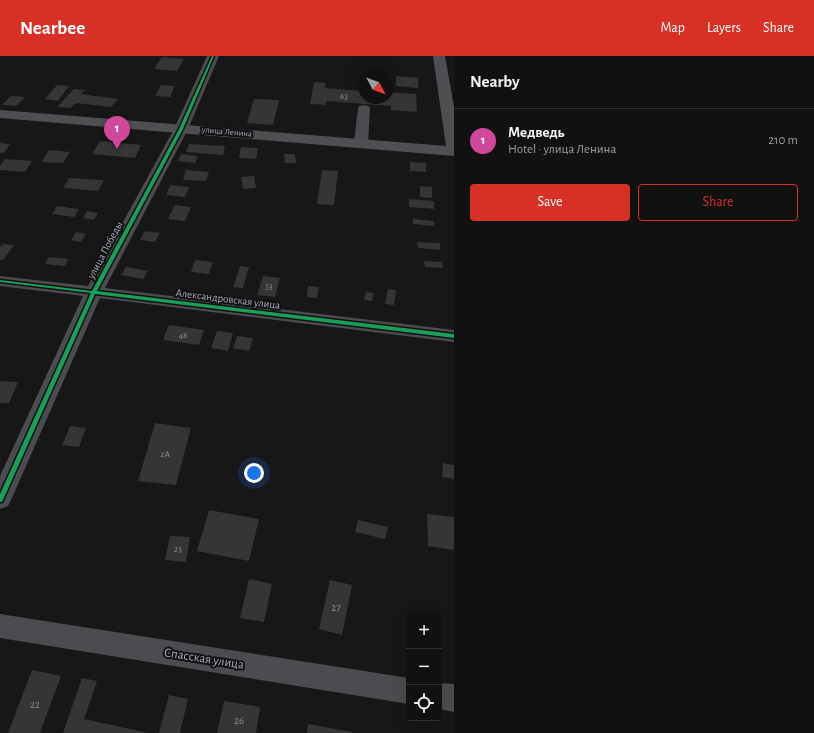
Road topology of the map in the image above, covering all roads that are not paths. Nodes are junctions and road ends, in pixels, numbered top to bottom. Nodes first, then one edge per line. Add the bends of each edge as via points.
1 (213, 56) edge
2 (440, 56) edge
3 (364, 109) dead end
4 (0, 114) edge
5 (181, 129) junction
6 (361, 144) junction
7 (454, 150) edge
8 (0, 281) edge
9 (94, 292) junction
10 (454, 336) edge
11 (0, 500) edge
12 (0, 626) edge
13 (406, 691) edge
14 (442, 696) edge
15 (454, 698) edge

1 - 5 street, улица Победы
2 - 7 main road
3 - 6 street
4 - 5 main road, улица Ленина
5 - 6 main road, улица Ленина
5 - 9 street, улица Победы
6 - 7 main road, улица Ленина
8 - 9 street, Александровская улица
9 - 10 street, Александровская улица
9 - 11 street, улица Победы
12 - 13 street, Спасская улица
14 - 15 street

